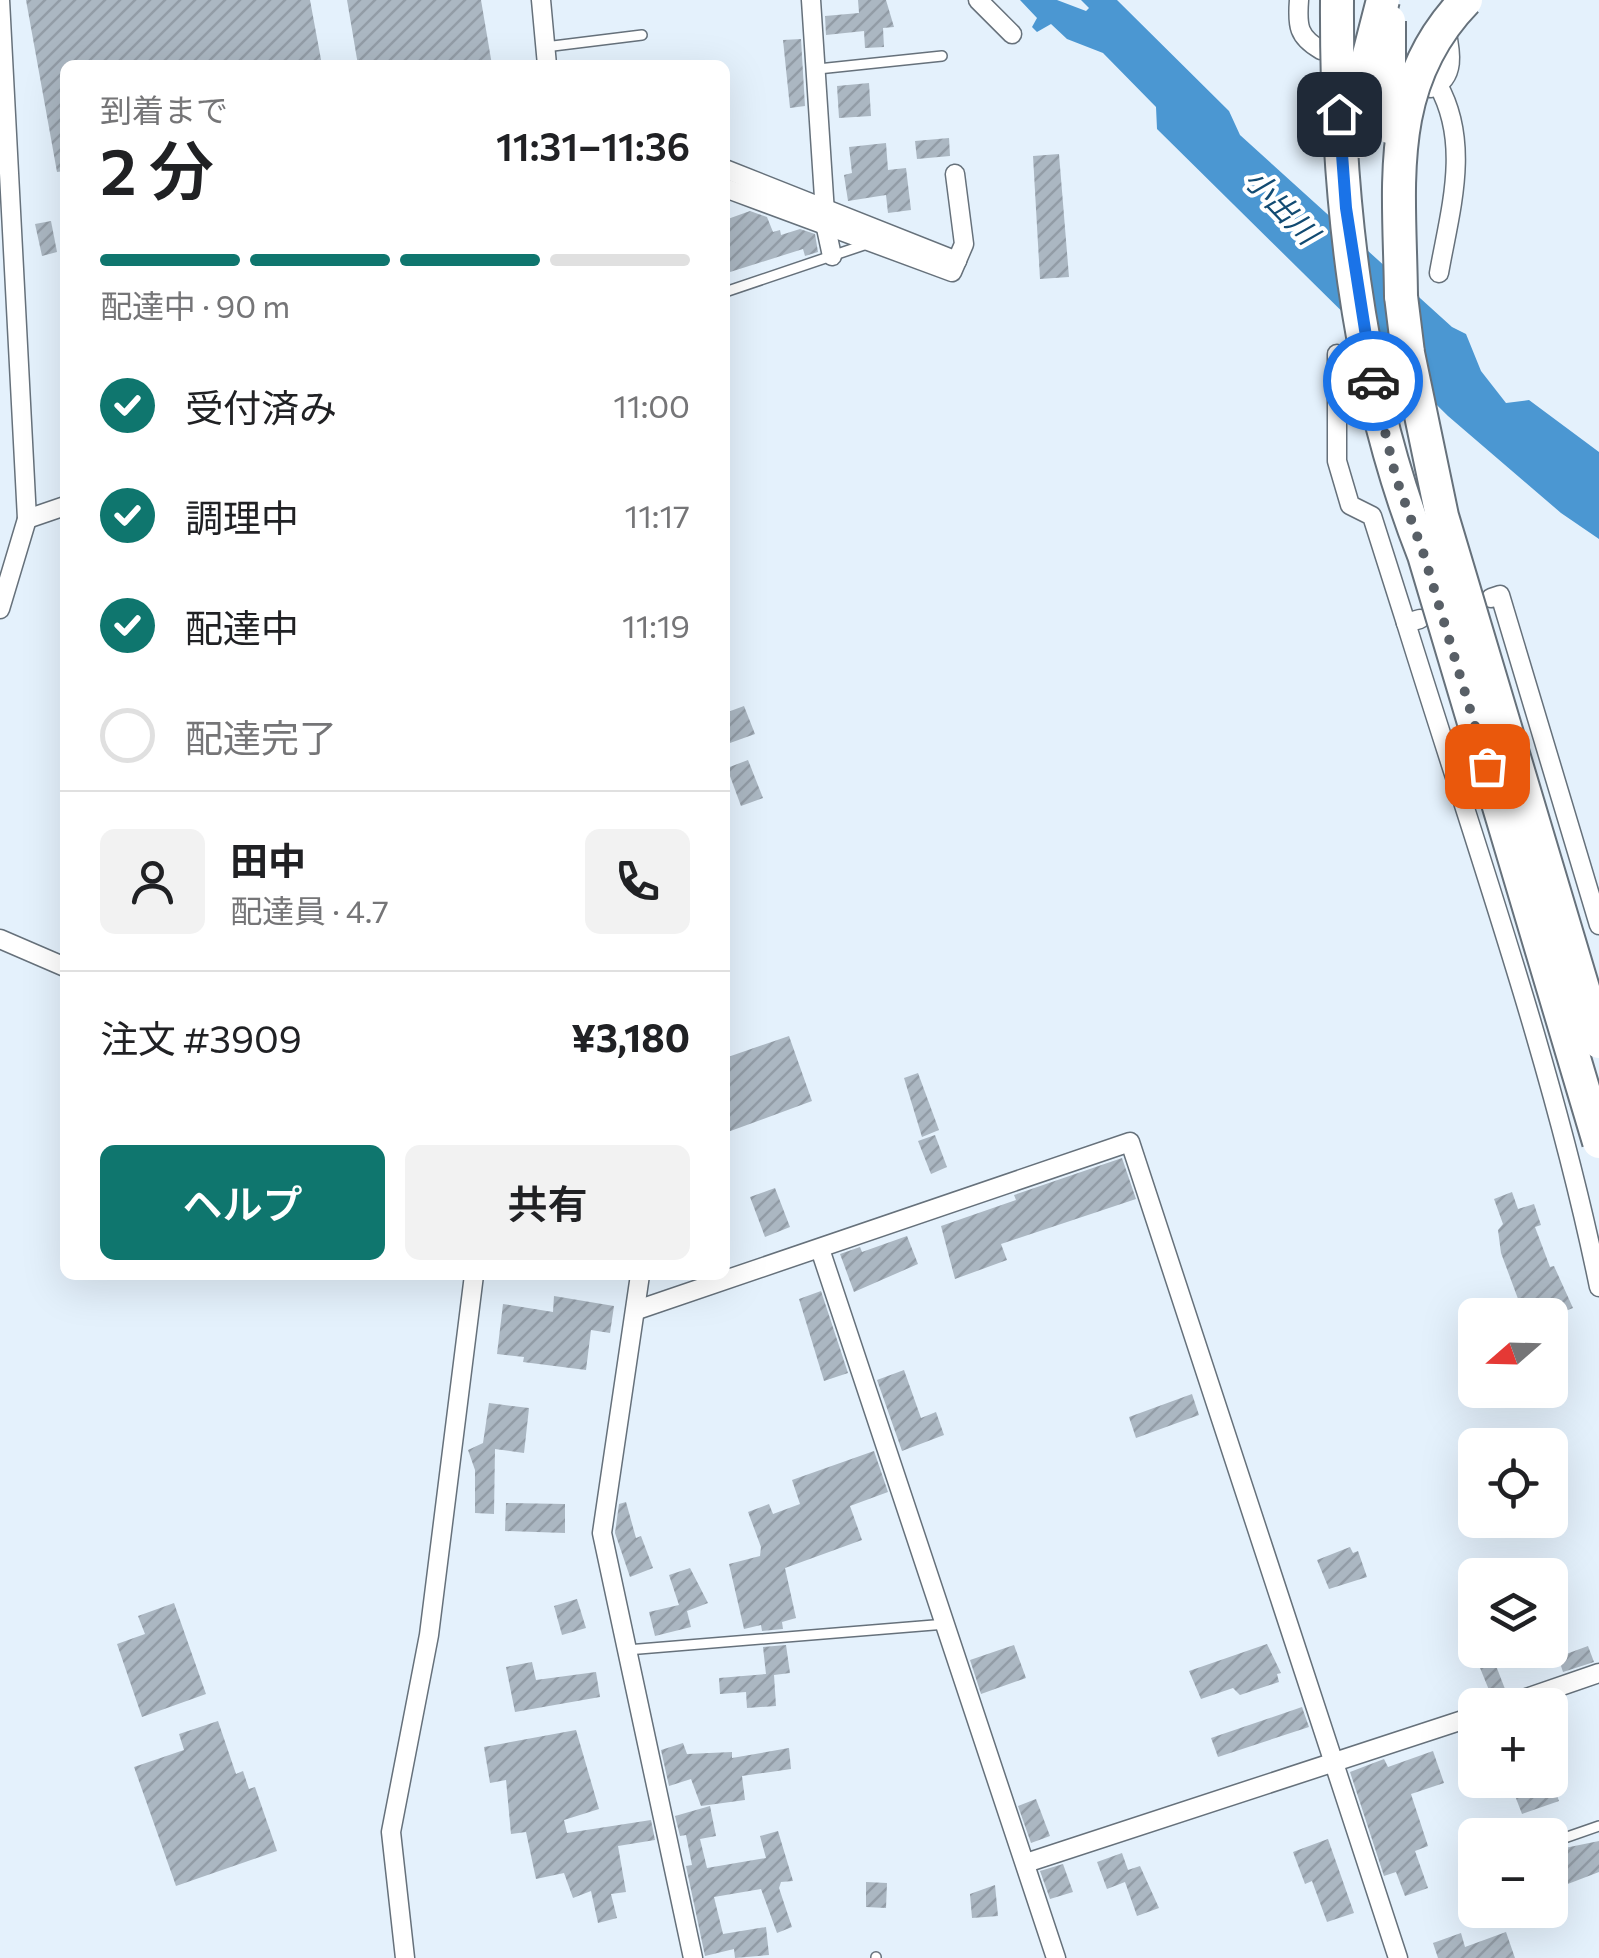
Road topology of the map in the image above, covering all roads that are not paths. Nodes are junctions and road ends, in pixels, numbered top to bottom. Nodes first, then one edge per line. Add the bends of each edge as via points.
1 (541, 0) edge
2 (811, 0) edge
3 (978, 0) edge
4 (1299, 0) edge
5 (1337, 0) edge
6 (1386, 0) edge
7 (1399, 0) edge
8 (1455, 0) edge
9 (1466, 0) edge
10 (1, 9) edge
11 (1012, 34) dead end
12 (642, 35) dead end
13 (1387, 37) dead end
14 (1322, 50) dead end
15 (546, 56) edge
16 (942, 56) dead end
17 (818, 69) junction
18 (5, 165) edge
19 (730, 171) edge
20 (955, 174) dead end
21 (730, 190) edge
22 (827, 208) junction
23 (826, 228) junction
24 (870, 243) junction
25 (832, 256) junction
26 (956, 261) junction
27 (1439, 273) dead end
28 (730, 290) edge
29 (1401, 296) junction
30 (1336, 354) dead end
31 (60, 508) edge
32 (27, 518) junction
33 (1424, 555) junction
34 (7, 560) edge
35 (1490, 598) dead end
36 (0, 609) edge
37 (1599, 925) edge
38 (0, 939) edge
39 (60, 965) edge
40 (1599, 1042) edge
41 (1599, 1142) edge
42 (820, 1249) junction
43 (730, 1279) edge
44 (473, 1280) edge
45 (640, 1280) edge
46 (727, 1280) edge
47 (1599, 1287) edge
48 (637, 1310) junction
49 (946, 1624) junction
50 (627, 1650) junction
51 (1599, 1673) edge
52 (1555, 1688) edge
53 (1458, 1722) edge
54 (1334, 1765) junction
55 (1599, 1826) edge
56 (1568, 1837) edge
57 (1026, 1864) junction
58 (406, 1958) edge
59 (693, 1958) edge
60 (1056, 1958) edge
61 (1398, 1958) edge

1 - 15 street
2 - 17 street
3 - 11 street
4 - 14 street via 1301,35
5 - 33 highway, bridge via 1346,208 1358,301 1396,478
6 - 29 highway, bridge via 1390,192
6 - 33 highway, bridge via 1368,48 1361,101 1363,193 1384,362
7 - 13 street
8 - 27 street via 1446,29 1450,71 1430,87 1455,128 1456,171 1436,236
9 - 29 highway, bridge via 1430,42 1406,102
10 - 18 street
12 - 15 lane
16 - 17 lane
17 - 22 street
18 - 32 street
19 - 22 street
20 - 26 street via 964,244
21 - 23 street
22 - 23 street
22 - 26 street
23 - 24 street
23 - 25 street
24 - 25 lane
24 - 26 street via 952,272
25 - 28 lane
29 - 40 highway, bridge via 1442,516
30 - 47 street via 1337,461 1350,505 1372,516 1414,621
31 - 32 street
32 - 34 street
33 - 41 highway, bridge
34 - 36 street
35 - 37 street via 1500,595
38 - 39 street
42 - 43 street
42 - 49 street
42 - 54 street via 1130,1142
44 - 58 street via 429,1635 391,1832
45 - 48 street
46 - 48 street
48 - 50 street via 602,1532
49 - 50 lane
49 - 57 street
50 - 59 street
51 - 52 street
53 - 54 street
54 - 57 street
54 - 61 street
55 - 56 lane
57 - 60 street

